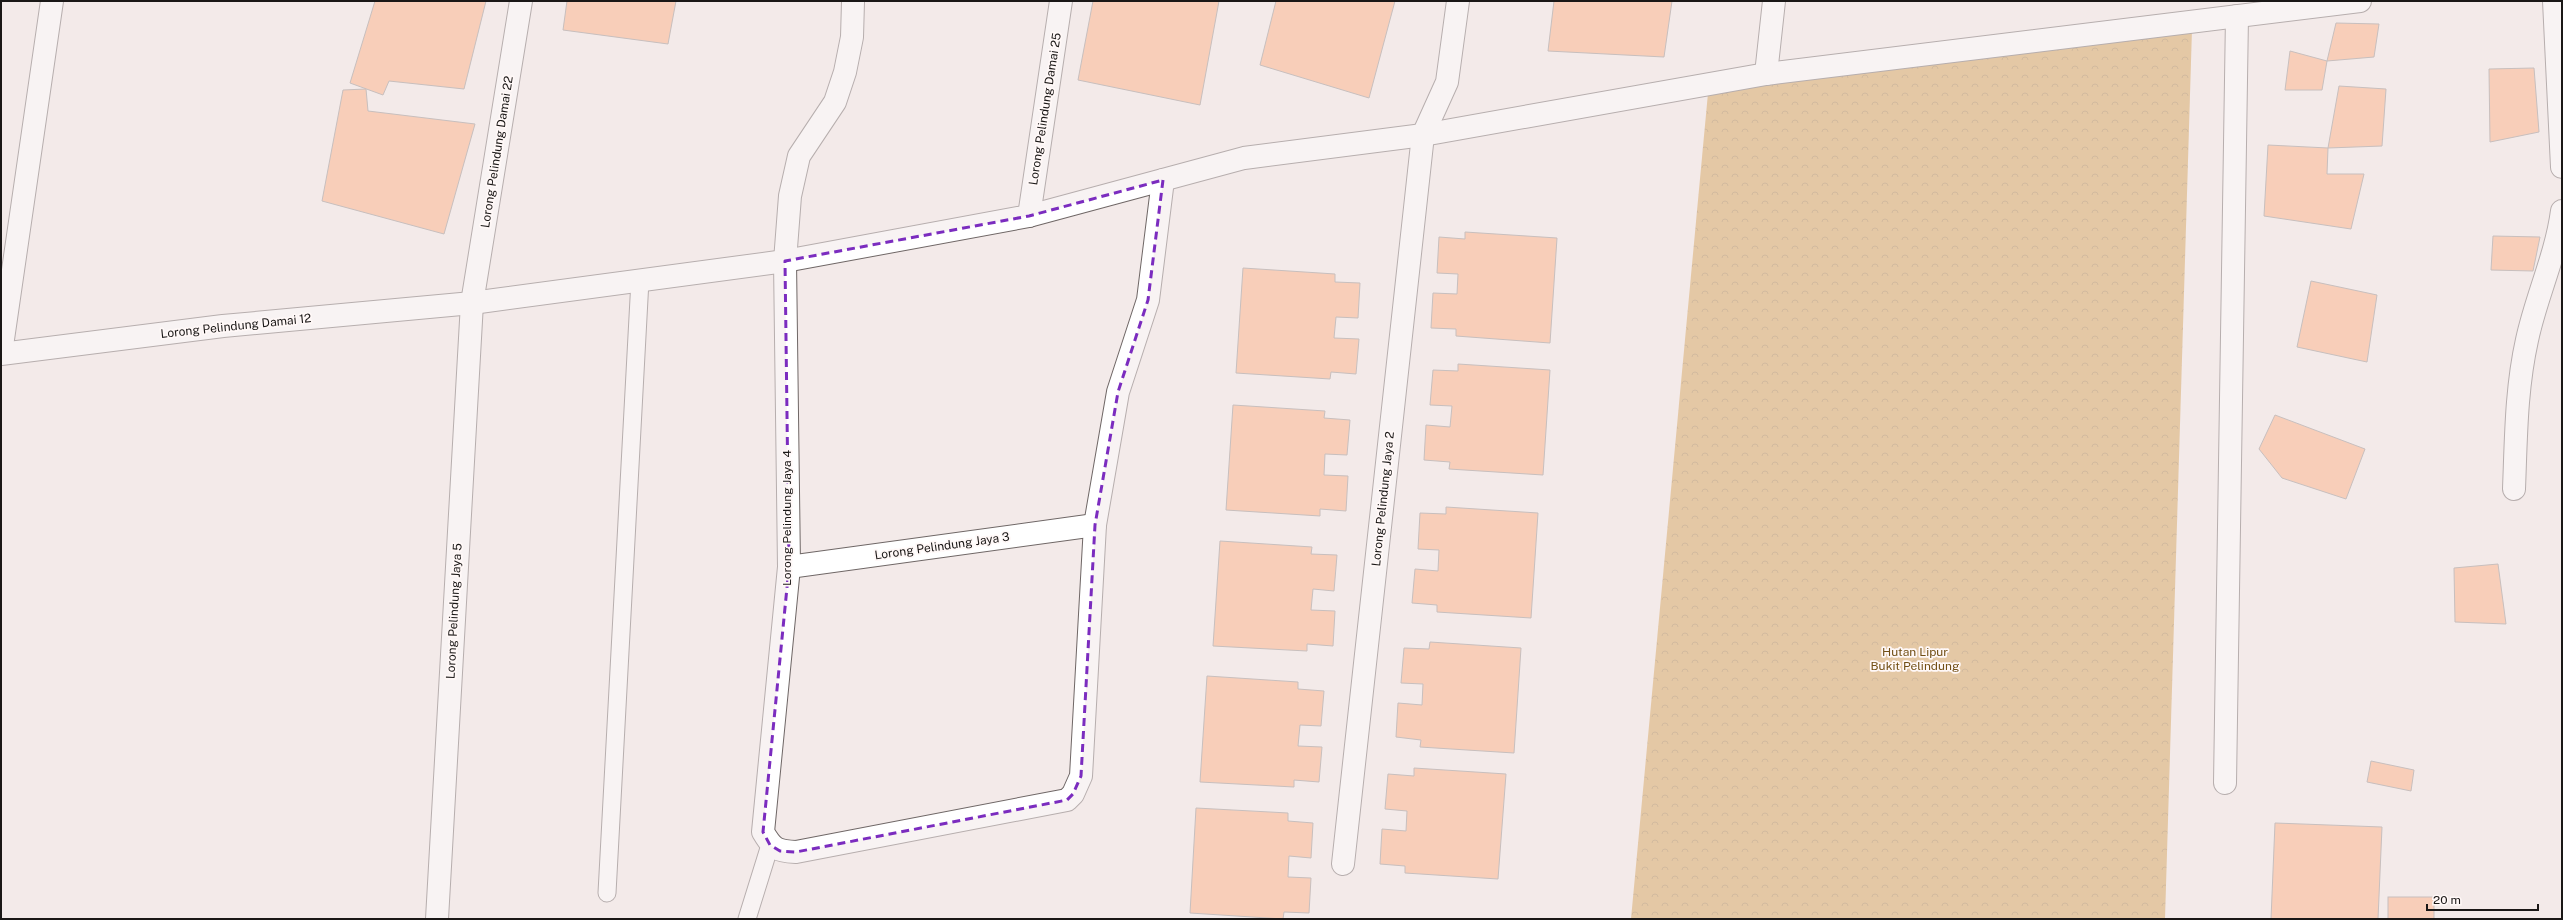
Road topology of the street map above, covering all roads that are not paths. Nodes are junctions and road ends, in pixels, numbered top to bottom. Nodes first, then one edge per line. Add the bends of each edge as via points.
1 (52, 1) edge
2 (521, 1) edge
3 (1061, 1) edge
4 (1458, 1) edge
5 (1774, 1) edge
6 (2360, 1) edge
7 (2554, 1) edge
8 (853, 2) edge
9 (2237, 16) junction
10 (1766, 74) junction
11 (1423, 134) junction
12 (2562, 168) edge
13 (1163, 180) junction
14 (2562, 211) edge
15 (1028, 216) junction
16 (785, 261) junction
17 (640, 280) junction
18 (472, 303) junction
19 (1, 354) edge
20 (2514, 489) dead end
21 (1095, 525) junction
22 (789, 567) junction
23 (2226, 783) dead end
24 (770, 845) junction
25 (1343, 864) dead end
26 (607, 893) dead end
27 (437, 919) edge
28 (747, 919) edge

1 - 19 street
2 - 18 street, Lorong Pelindung Damai 22
3 - 15 street, Lorong Pelindung Damai 25
4 - 11 street, Lorong Pelindung Jaya 2 via 1447,82
5 - 10 street
6 - 9 street, Lorong Pelindung Damai 12
7 - 12 street
8 - 16 street, Lorong Pelindung Jaya 4 via 852,37 845,72 835,102 799,156 794,176
9 - 10 street, Lorong Pelindung Damai 12
9 - 23 street
10 - 11 street, Lorong Pelindung Damai 12
11 - 13 street, Lorong Pelindung Damai 12 via 1244,158
11 - 25 street, Lorong Pelindung Jaya 2
13 - 15 street, Lorong Pelindung Damai 12
13 - 21 street via 1148,300 1118,392
14 - 20 street via 2560,230 2534,313 2522,366
15 - 16 street, Lorong Pelindung Damai 12
16 - 17 street, Lorong Pelindung Damai 12
16 - 22 street, Lorong Pelindung Jaya 4
17 - 18 street, Lorong Pelindung Damai 12
17 - 26 lane
18 - 19 street, Lorong Pelindung Damai 12 via 223,326
18 - 27 street, Lorong Pelindung Jaya 5
21 - 22 street, Lorong Pelindung Jaya 3
21 - 24 street via 1081,776 1073,794 1067,800 796,852 780,851
22 - 24 street, Lorong Pelindung Jaya 4 via 763,832
24 - 28 lane

